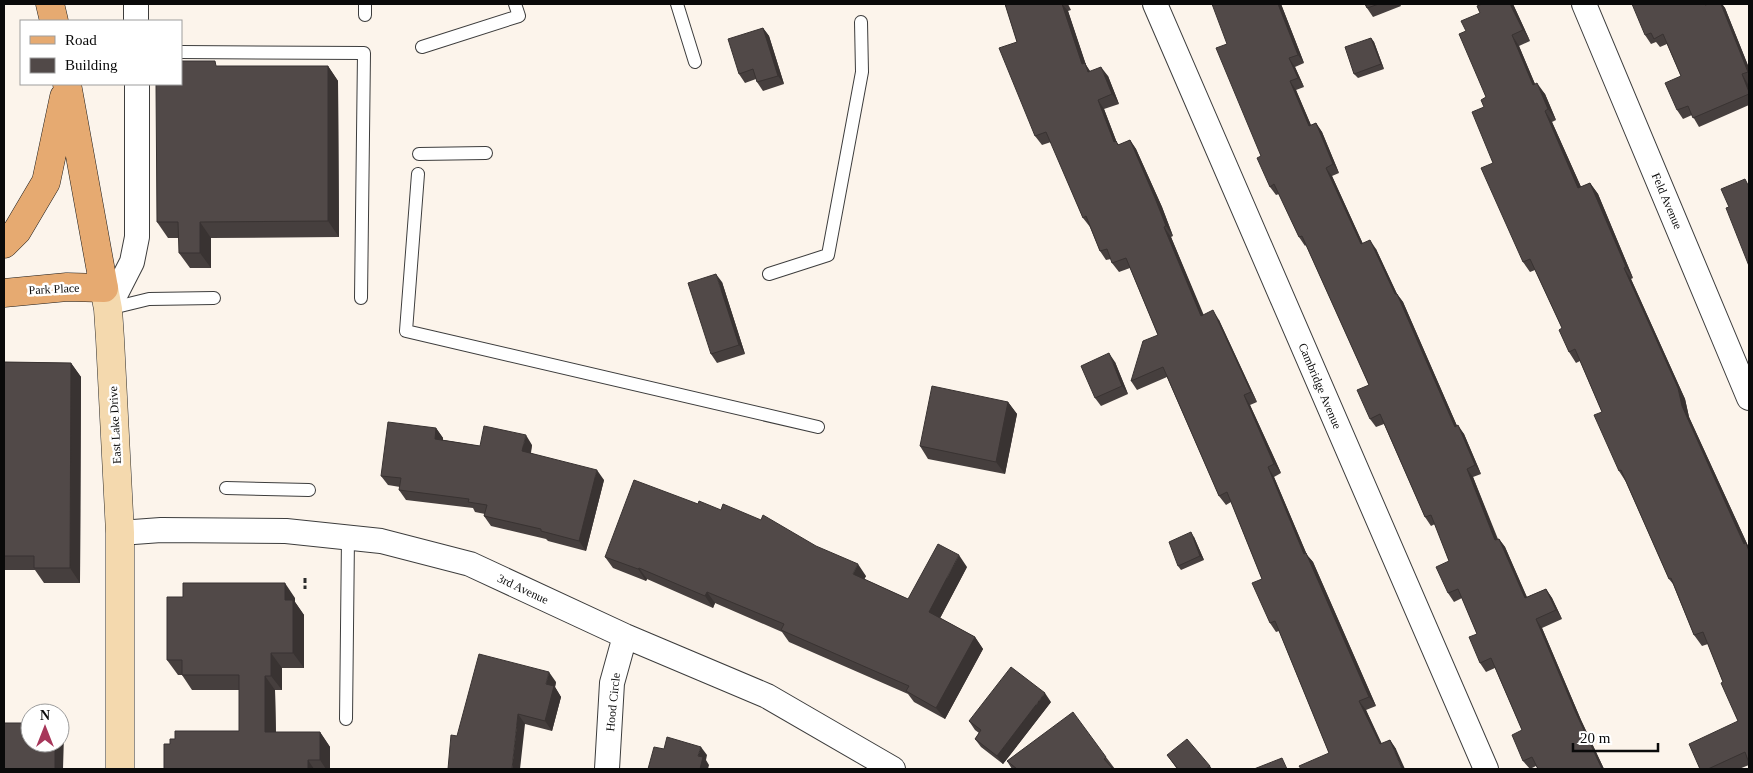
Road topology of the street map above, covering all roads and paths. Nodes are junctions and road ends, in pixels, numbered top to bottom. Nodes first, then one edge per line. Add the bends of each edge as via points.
1 (50, 4) edge
2 (136, 4) edge
3 (515, 4) edge
4 (676, 4) edge
5 (1154, 4) edge
6 (1584, 4) edge
7 (54, 20) edge
8 (136, 20) edge
9 (861, 22) dead end
10 (422, 47) dead end
11 (182, 52) edge
12 (696, 62) dead end
13 (67, 85) edge
14 (67, 85) edge
15 (136, 85) edge
16 (486, 153) dead end
17 (419, 154) dead end
18 (418, 174) dead end
19 (4, 244) edge
20 (769, 274) dead end
21 (4, 293) edge
22 (214, 298) dead end
23 (361, 298) dead end
24 (106, 299) junction
25 (1749, 398) edge
26 (818, 427) dead end
27 (226, 488) dead end
28 (308, 490) dead end
29 (120, 533) junction
30 (348, 537) junction
31 (305, 578) dead end
32 (305, 589) dead end
33 (625, 636) junction
34 (346, 719) dead end
35 (120, 769) edge
36 (607, 769) edge
37 (893, 769) edge
38 (1486, 769) edge

1 - 7 main road
2 - 8 street
3 - 10 lane via 519,16
4 - 12 lane
5 - 38 street, Cambridge Avenue
6 - 25 street, Feld Avenue
9 - 20 lane via 862,72 828,254
11 - 23 lane via 364,53
13 - 19 main road via 46,182 17,230
14 - 24 main road, East Lake Drive
15 - 24 street via 137,237 132,262
16 - 17 lane
18 - 26 lane via 406,331
21 - 24 main road, Park Place via 67,287
22 - 24 lane
24 - 29 street, East Lake Drive
27 - 28 lane
29 - 30 street, 3rd Avenue via 160,530 286,531
29 - 35 street, East Lake Drive
30 - 33 street, 3rd Avenue via 381,541 470,564
30 - 34 lane
31 - 32 path
33 - 36 street, Hood Circle via 612,683
33 - 37 street, 3rd Avenue via 768,696

